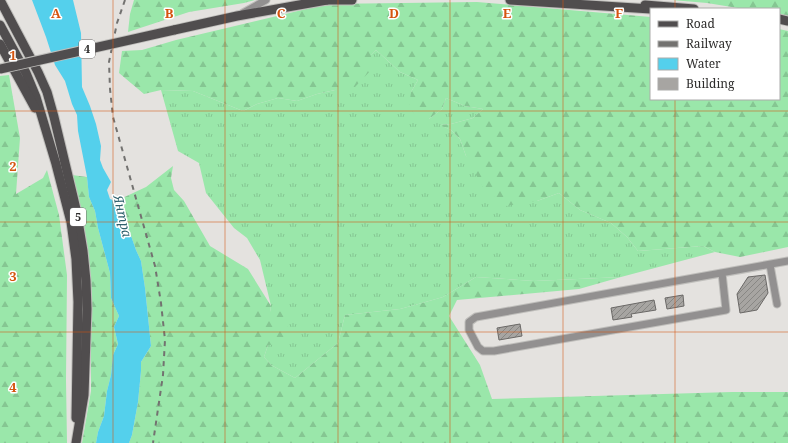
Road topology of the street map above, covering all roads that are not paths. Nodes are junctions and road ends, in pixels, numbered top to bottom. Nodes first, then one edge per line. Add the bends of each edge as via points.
1 (266, 0) edge
2 (327, 0) edge
3 (352, 0) edge
4 (510, 0) edge
5 (571, 0) edge
6 (1, 2) edge
7 (680, 8) edge
8 (650, 9) edge
9 (237, 16) junction
10 (0, 25) edge
11 (0, 44) edge
12 (0, 69) edge
13 (46, 128) junction
14 (788, 261) edge
15 (770, 265) junction
16 (722, 273) junction
17 (777, 304) dead end
18 (76, 443) edge

1 - 9 street
2 - 3 main road, 4
2 - 9 main road, 4
4 - 8 main road
5 - 7 main road
6 - 18 main road, 5 via 46,92 79,223 87,309 84,395
9 - 12 main road, 4, bridge
10 - 13 main road, 5 via 26,74
11 - 13 main road
13 - 18 main road, 5 via 71,222 76,259
14 - 15 street
15 - 16 street
15 - 17 street
16 - 16 street via 476,317 468,322 468,330 478,347 483,351 494,351 726,310

